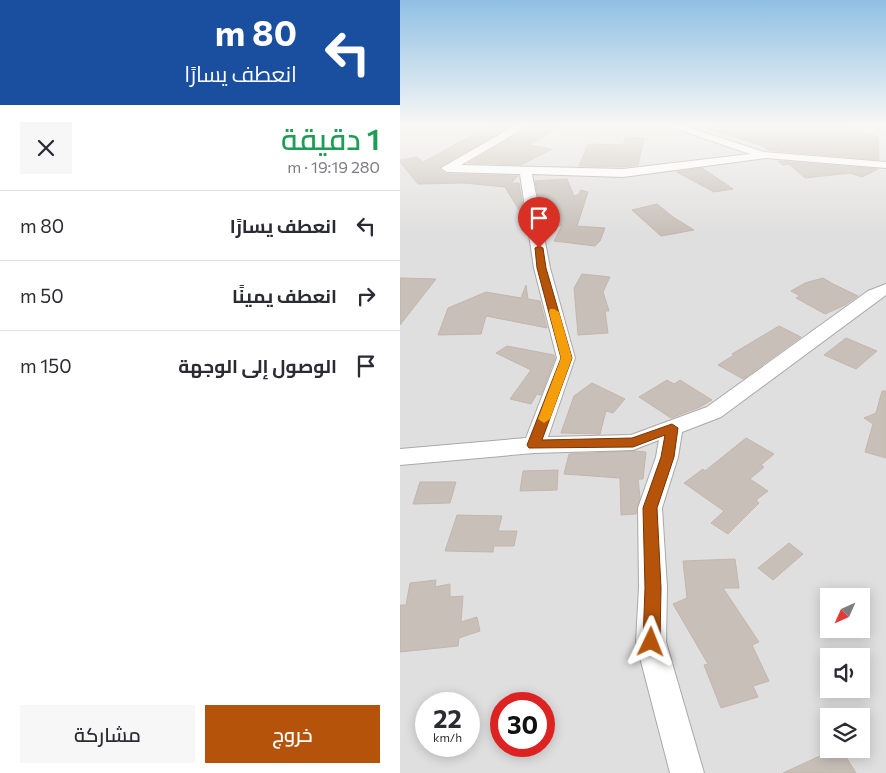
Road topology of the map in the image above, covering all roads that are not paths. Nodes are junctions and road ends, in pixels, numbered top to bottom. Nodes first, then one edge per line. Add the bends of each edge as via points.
1 (460, 161) edge
2 (718, 161) edge
3 (839, 161) edge
4 (886, 165) edge
5 (526, 171) junction
6 (886, 289) edge
7 (672, 428) junction
8 (534, 445) junction
9 (400, 457) edge
10 (687, 773) edge

1 - 5 street via 448,168
2 - 5 street via 623,173
3 - 4 street
5 - 8 street via 542,268 566,358
6 - 7 street via 714,412
7 - 8 street via 633,442
7 - 10 street via 667,457 650,508 651,642
8 - 9 street

